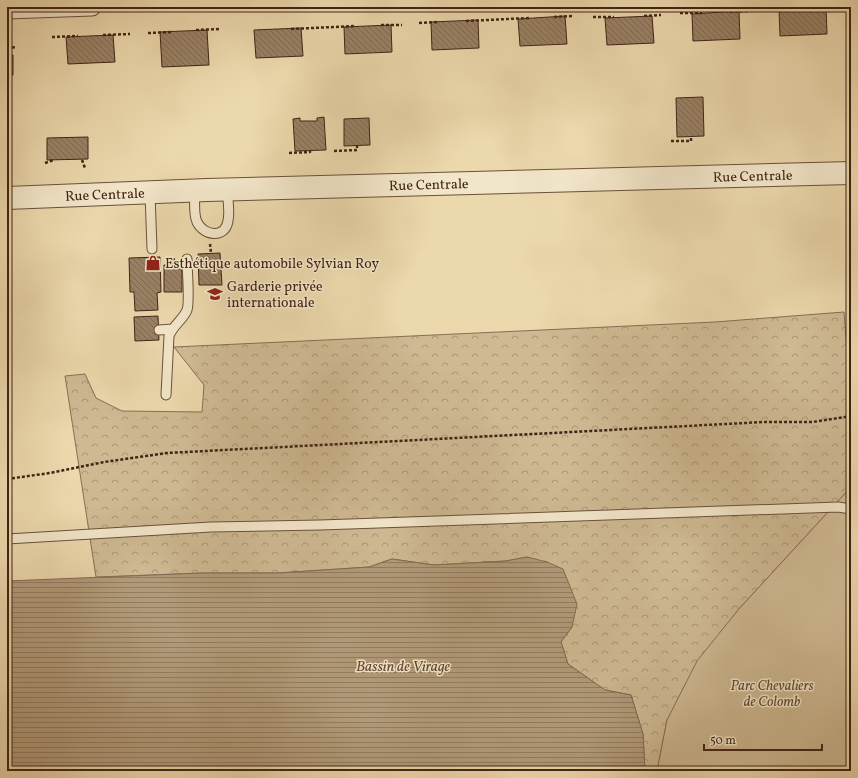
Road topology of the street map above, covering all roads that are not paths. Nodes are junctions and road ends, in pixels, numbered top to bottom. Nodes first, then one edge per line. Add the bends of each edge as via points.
1 (92, 7) edge
2 (7, 10) edge
3 (851, 173) edge
4 (227, 190) junction
5 (195, 191) junction
6 (150, 193) junction
7 (7, 198) edge
8 (152, 249) dead end
9 (187, 259) dead end
10 (172, 329) junction
11 (159, 330) dead end
12 (166, 395) dead end
13 (851, 509) edge
14 (7, 539) edge

1 - 2 street
3 - 4 street, Rue Centrale
4 - 5 street, Rue Centrale
4 - 5 lane via 226,228 210,234 198,223
5 - 6 street, Rue Centrale
6 - 7 street, Rue Centrale
6 - 8 lane
9 - 10 lane via 188,308
10 - 11 lane
10 - 12 lane via 168,347
13 - 14 lane via 830,507 320,526 211,527

